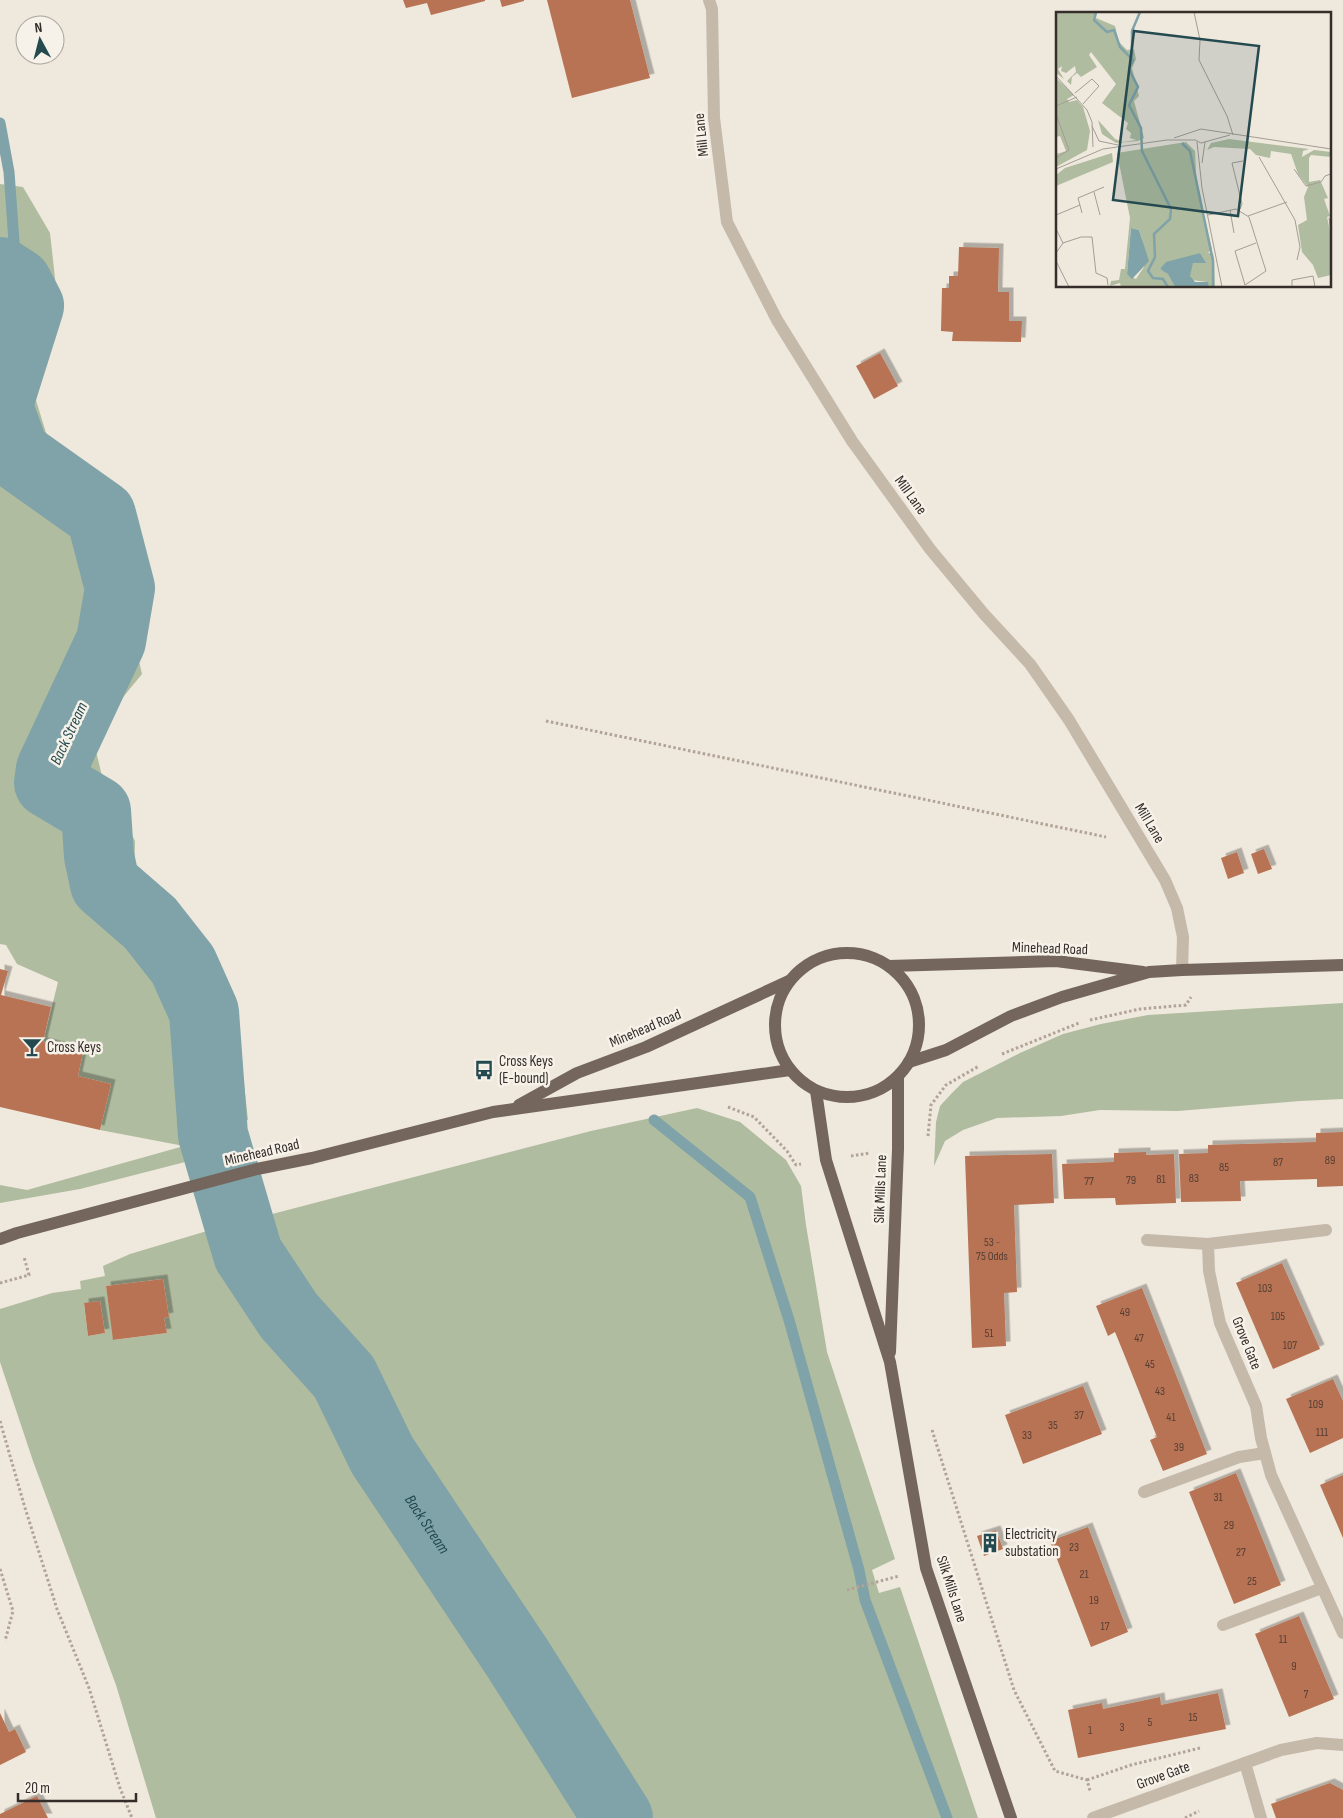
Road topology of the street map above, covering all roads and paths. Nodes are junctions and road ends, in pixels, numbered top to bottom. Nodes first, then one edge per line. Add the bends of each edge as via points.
1 (709, 0) edge
2 (546, 721) dead end
3 (1144, 844) junction
4 (1343, 965) edge
5 (888, 966) junction
6 (1182, 970) junction
7 (1149, 972) junction
8 (789, 981) junction
9 (1186, 1005) dead end
10 (996, 1056) dead end
11 (909, 1062) junction
12 (979, 1066) dead end
13 (790, 1070) junction
14 (898, 1077) junction
15 (816, 1091) junction
16 (721, 1104) dead end
17 (514, 1108) junction
18 (898, 1149) junction
19 (826, 1160) junction
20 (0, 1230) edge
21 (1326, 1230) dead end
22 (17, 1233) junction
23 (0, 1239) edge
24 (1147, 1240) dead end
25 (1208, 1244) junction
26 (0, 1283) edge
27 (890, 1362) junction
28 (0, 1421) edge
29 (930, 1424) dead end
30 (1265, 1453) junction
31 (1144, 1492) dead end
32 (0, 1569) edge
33 (875, 1583) dead end
34 (1322, 1588) junction
35 (847, 1590) dead end
36 (1223, 1625) dead end
37 (1343, 1633) edge
38 (5, 1641) dead end
39 (1343, 1745) edge
40 (1204, 1747) dead end
41 (1245, 1763) junction
42 (1087, 1780) junction
43 (1095, 1817) edge
44 (132, 1818) edge
45 (1011, 1818) edge
46 (1261, 1818) edge

1 - 3 street, Mill Lane via 712,9 714,118 727,222 777,320 852,441 924,541 1030,664 1069,720
2 - 3 path
3 - 6 street, Mill Lane via 1177,908 1183,937
4 - 6 main road, Minehead Road
5 - 7 main road, Minehead Road via 1056,961
5 - 8 main road via 855,953 836,954 818,958
5 - 11 main road via 907,985 918,1010 919,1037
6 - 7 main road, Minehead Road
7 - 11 main road, Minehead Road via 1010,1016 946,1050
8 - 13 main road via 778,1002 774,1026 778,1049
8 - 17 main road, Minehead Road via 646,1047 577,1074
9 - 10 path via 1140,1009 1083,1021
11 - 14 main road
12 - 18 path via 946,1085 931,1105 927,1144
13 - 15 main road via 801,1083
13 - 17 main road, Minehead Road
14 - 15 main road via 880,1090 860,1097 838,1097
14 - 18 main road, Silk Mills Lane
15 - 19 main road, Silk Mills Lane
16 - 19 path via 754,1117 796,1165
17 - 22 main road, Minehead Road via 257,1169
18 - 19 path
18 - 27 main road, Silk Mills Lane
19 - 27 main road, Silk Mills Lane
20 - 22 main road, Minehead Road
21 - 25 street
22 - 23 main road, Minehead Road
22 - 26 path via 29,1275
24 - 25 street
25 - 30 street, Grove Gate via 1209,1271 1220,1323 1256,1406
27 - 45 main road, Silk Mills Lane via 926,1568
28 - 44 path via 57,1609 89,1688
29 - 42 path via 1014,1690 1055,1770
30 - 31 street via 1239,1457
30 - 34 street, Grove Gate via 1271,1475
32 - 38 path via 13,1611
33 - 35 path
34 - 36 street
34 - 37 street, Grove Gate
39 - 41 street, Grove Gate via 1317,1743 1297,1746
40 - 42 path
41 - 43 street, Grove Gate
41 - 46 street
42 - 43 path

